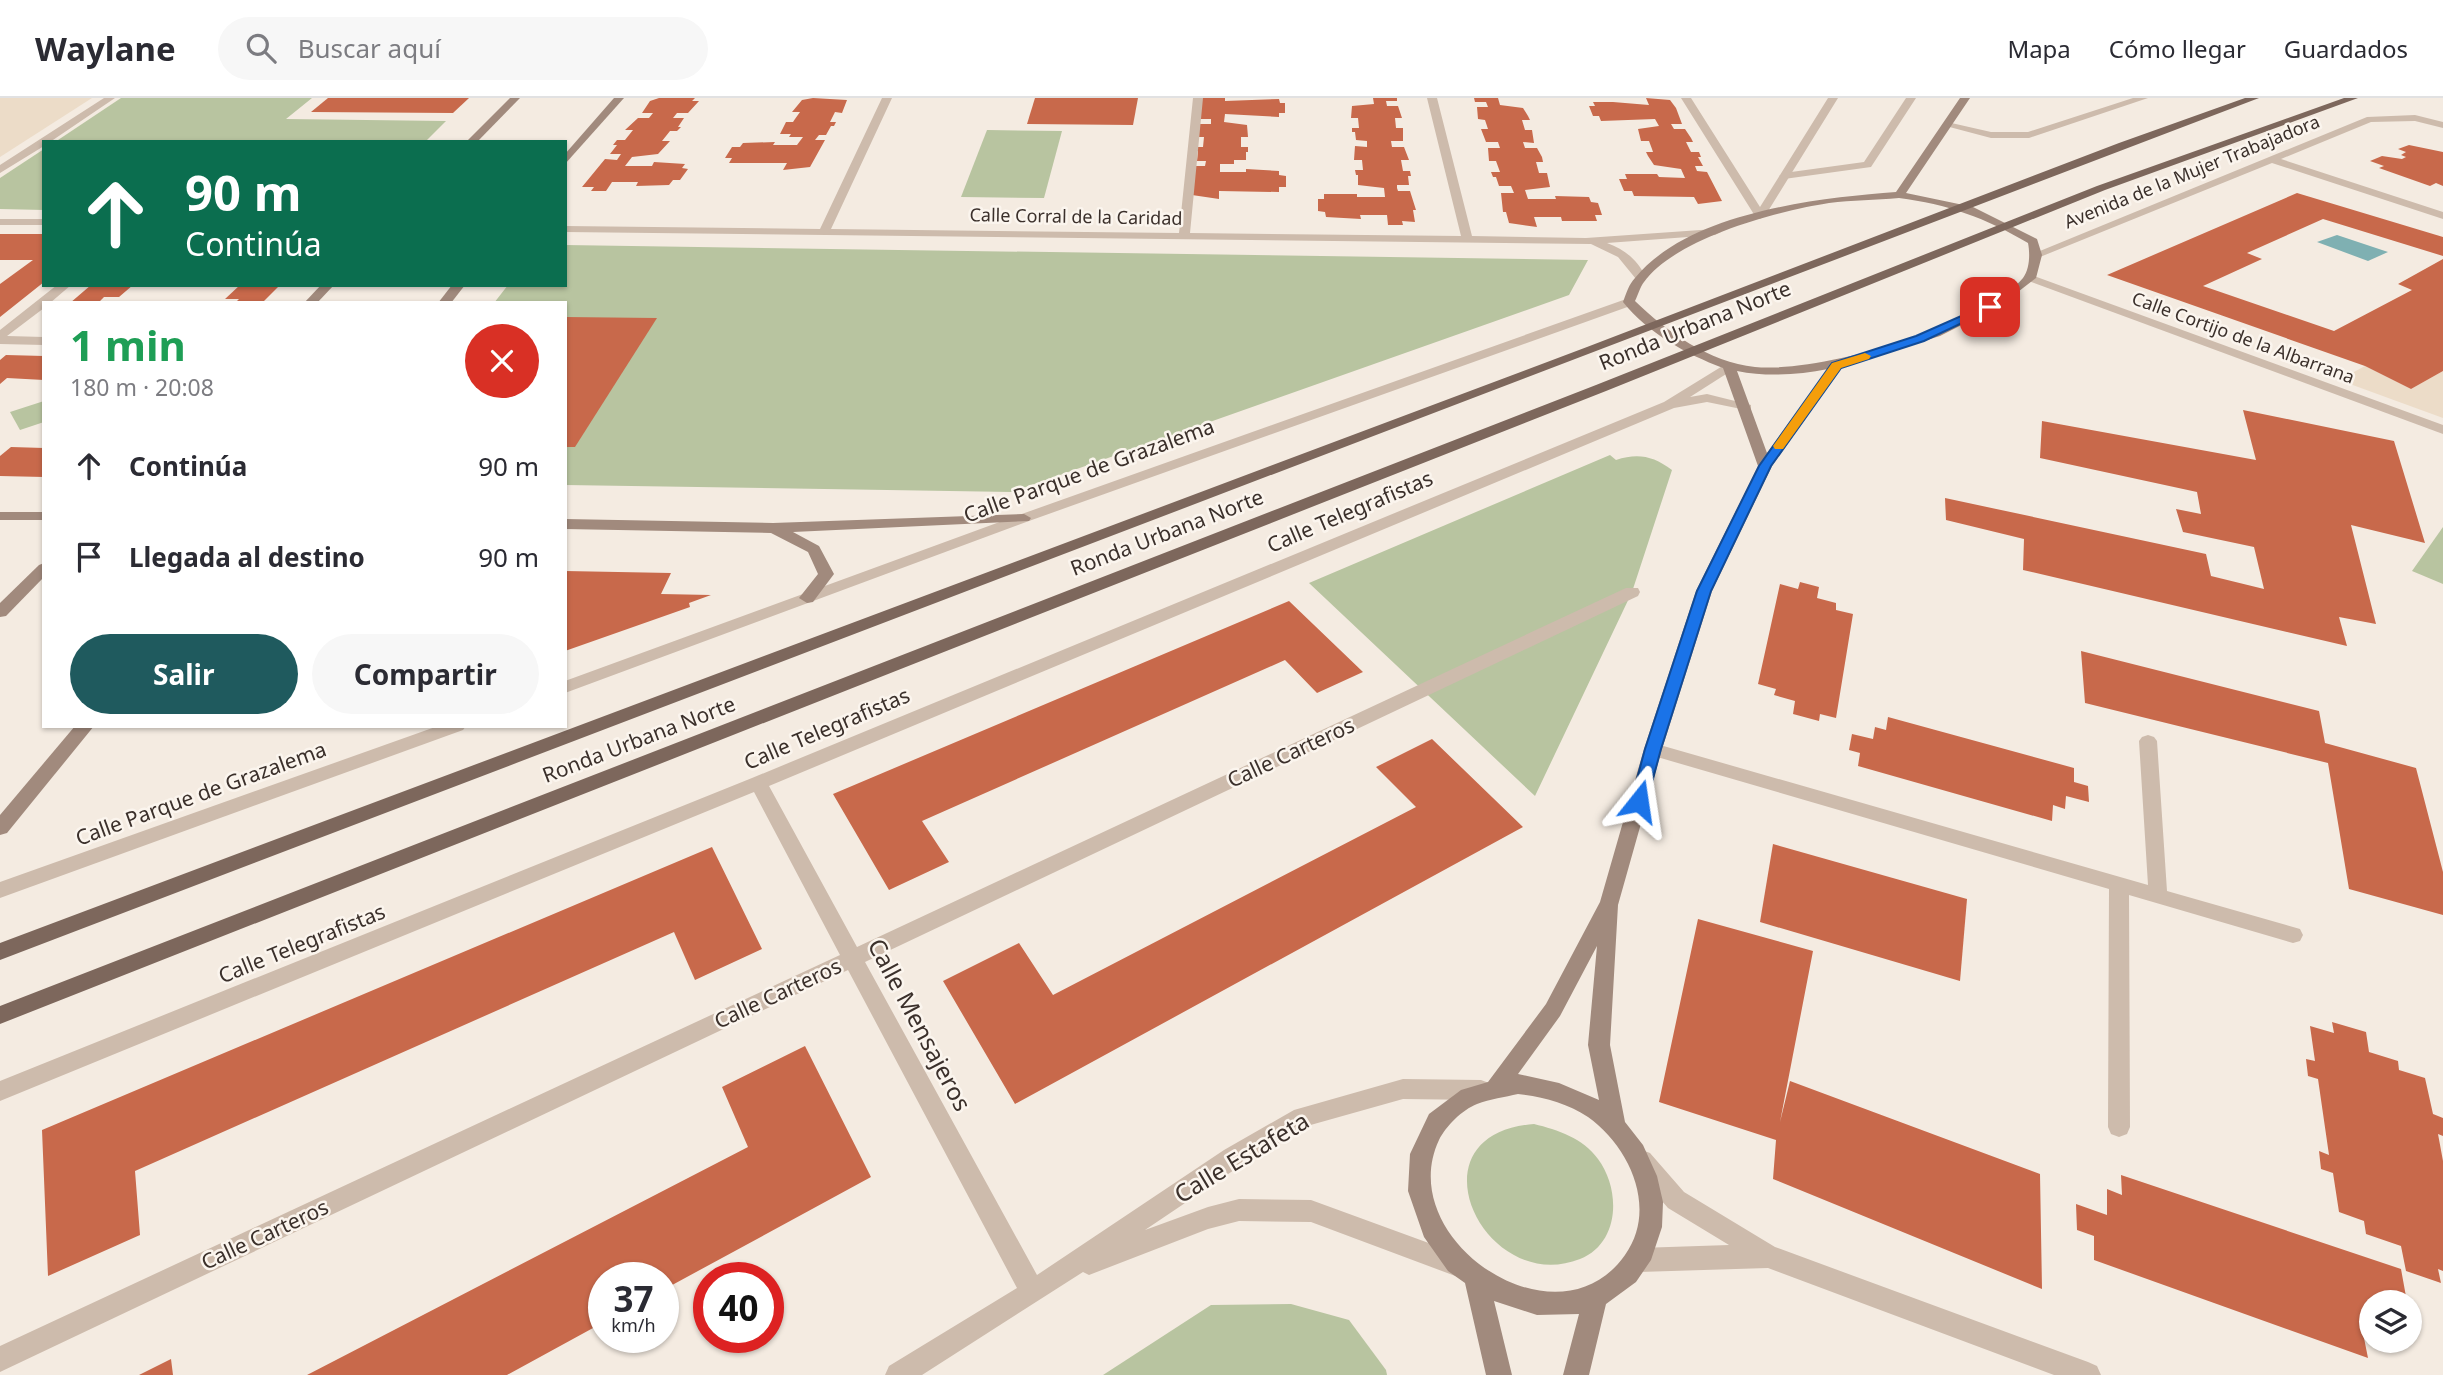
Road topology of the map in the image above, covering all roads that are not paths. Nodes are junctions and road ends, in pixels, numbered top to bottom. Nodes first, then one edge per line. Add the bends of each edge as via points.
1 (110, 98) edge
2 (515, 98) edge
3 (619, 98) edge
4 (887, 98) edge
5 (1198, 98) edge
6 (1432, 98) edge
7 (1686, 98) edge
8 (1833, 98) edge
9 (1911, 98) edge
10 (1965, 98) edge
11 (2143, 98) edge
12 (2255, 98) edge
13 (2353, 98) edge
14 (1947, 125) junction
15 (2443, 125) edge
16 (46, 140) edge
17 (473, 140) edge
18 (42, 143) edge
19 (567, 159) edge
20 (2271, 159) junction
21 (0, 170) edge
22 (1784, 176) junction
23 (1899, 195) junction
24 (1967, 206) junction
25 (1759, 216) junction
26 (2443, 216) edge
27 (0, 222) edge
28 (42, 222) edge
29 (2008, 226) junction
30 (567, 229) edge
31 (824, 232) junction
32 (1715, 232) junction
33 (1184, 236) junction
34 (1466, 239) junction
35 (1586, 241) junction
36 (2036, 255) junction
37 (1640, 276) junction
38 (2030, 278) junction
39 (63, 287) edge
40 (326, 287) edge
41 (457, 287) edge
42 (45, 301) edge
43 (312, 301) edge
44 (446, 301) edge
45 (1629, 302) junction
46 (42, 304) edge
47 (1653, 327) junction
48 (0, 338) edge
49 (42, 341) edge
50 (1694, 350) junction
51 (1836, 365) junction
52 (1729, 366) junction
53 (1669, 405) junction
54 (1746, 408) junction
55 (2443, 430) edge
56 (1765, 466) junction
57 (0, 516) edge
58 (42, 516) edge
59 (1024, 518) junction
60 (567, 524) edge
61 (773, 528) junction
62 (42, 570) edge
63 (1632, 592) dead end
64 (807, 598) junction
65 (0, 612) edge
66 (567, 686) edge
67 (83, 728) edge
68 (451, 728) edge
69 (2148, 741) dead end
70 (1653, 749) junction
71 (758, 783) junction
72 (0, 828) edge
73 (2119, 884) junction
74 (0, 890) edge
75 (2158, 896) junction
76 (1610, 902) junction
77 (2293, 935) dead end
78 (0, 952) edge
79 (853, 959) junction
80 (0, 1015) edge
81 (1489, 1088) junction
82 (0, 1091) edge
83 (1615, 1127) junction
84 (2119, 1127) dead end
85 (1635, 1153) junction
86 (1768, 1256) junction
87 (1639, 1260) junction
88 (1467, 1272) junction
89 (1063, 1273) junction
90 (1033, 1292) junction
91 (1596, 1297) junction
92 (0, 1359) edge
93 (898, 1375) edge
94 (1499, 1375) edge
95 (1576, 1375) edge
96 (2088, 1375) edge

1 - 16 street
2 - 17 street
3 - 19 street
4 - 31 street
5 - 33 street
6 - 34 street
7 - 25 street
8 - 22 street
9 - 22 street via 1867,164
10 - 14 street
11 - 14 street via 2029,135 1991,135
12 - 24 main road, Ronda Urbana Norte
13 - 29 main road, Ronda Urbana Norte
14 - 23 street
15 - 20 street, Avenida de la Mujer Trabajadora via 2415,118 2370,119
18 - 21 street
20 - 26 street
20 - 36 street, Avenida de la Mujer Trabajadora
22 - 25 street
23 - 24 street
23 - 25 street via 1828,201
24 - 29 street
24 - 47 main road, Ronda Urbana Norte
25 - 32 street
27 - 28 street
29 - 36 street via 2033,241
29 - 50 main road, Ronda Urbana Norte
30 - 31 street, Calle Corral de la Caridad
31 - 33 street, Calle Corral de la Caridad
32 - 35 street, Calle Corral de la Caridad
32 - 37 street via 1671,251
33 - 34 street, Calle Corral de la Caridad
34 - 35 street, Calle Corral de la Caridad
35 - 37 street, Calle Corral de la Caridad via 1628,257
36 - 38 street
37 - 45 street
38 - 51 street via 1990,307 1920,339
38 - 55 street, Calle Cortijo de la Albarrana
39 - 42 street
40 - 43 street
41 - 44 street
45 - 47 street
45 - 59 street, Calle Parque de Grazalema
46 - 48 street
47 - 50 street
47 - 78 main road, Ronda Urbana Norte
48 - 49 street
50 - 52 street
50 - 80 main road, Ronda Urbana Norte
51 - 52 street via 1783,372
51 - 56 street
52 - 53 street
52 - 54 street
53 - 54 street via 1707,398
53 - 71 street, Calle Telegrafistas
54 - 56 street
56 - 70 street via 1704,591
57 - 58 street
59 - 61 street
59 - 64 street, Calle Parque de Grazalema
60 - 61 street
61 - 64 street via 814,549 826,574
62 - 65 street
63 - 79 street, Calle Carteros
64 - 66 street, Calle Parque de Grazalema
67 - 72 street
68 - 74 street, Calle Parque de Grazalema
69 - 75 street
70 - 73 street
70 - 76 street
71 - 79 street, Calle Mensajeros
71 - 82 street, Calle Telegrafistas
73 - 75 street
73 - 84 street
75 - 77 street
76 - 81 street via 1553,1010
76 - 83 street via 1599,1045
79 - 90 street, Calle Mensajeros
79 - 92 street, Calle Carteros
81 - 83 street via 1538,1086 1559,1092
81 - 88 street via 1446,1111 1425,1143 1420,1163 1422,1205 1442,1247
81 - 89 street, Calle Estafeta via 1403,1089 1302,1117 1232,1158
83 - 85 street
85 - 86 street via 1676,1200
85 - 87 street via 1648,1179 1653,1208 1650,1235
86 - 87 street
86 - 96 street
87 - 91 street via 1621,1282
88 - 89 street, Calle Estafeta via 1311,1211 1239,1210
88 - 91 street via 1523,1301 1548,1305
88 - 94 street
89 - 90 street, Calle Estafeta
90 - 93 street, Calle Estafeta
91 - 95 street

